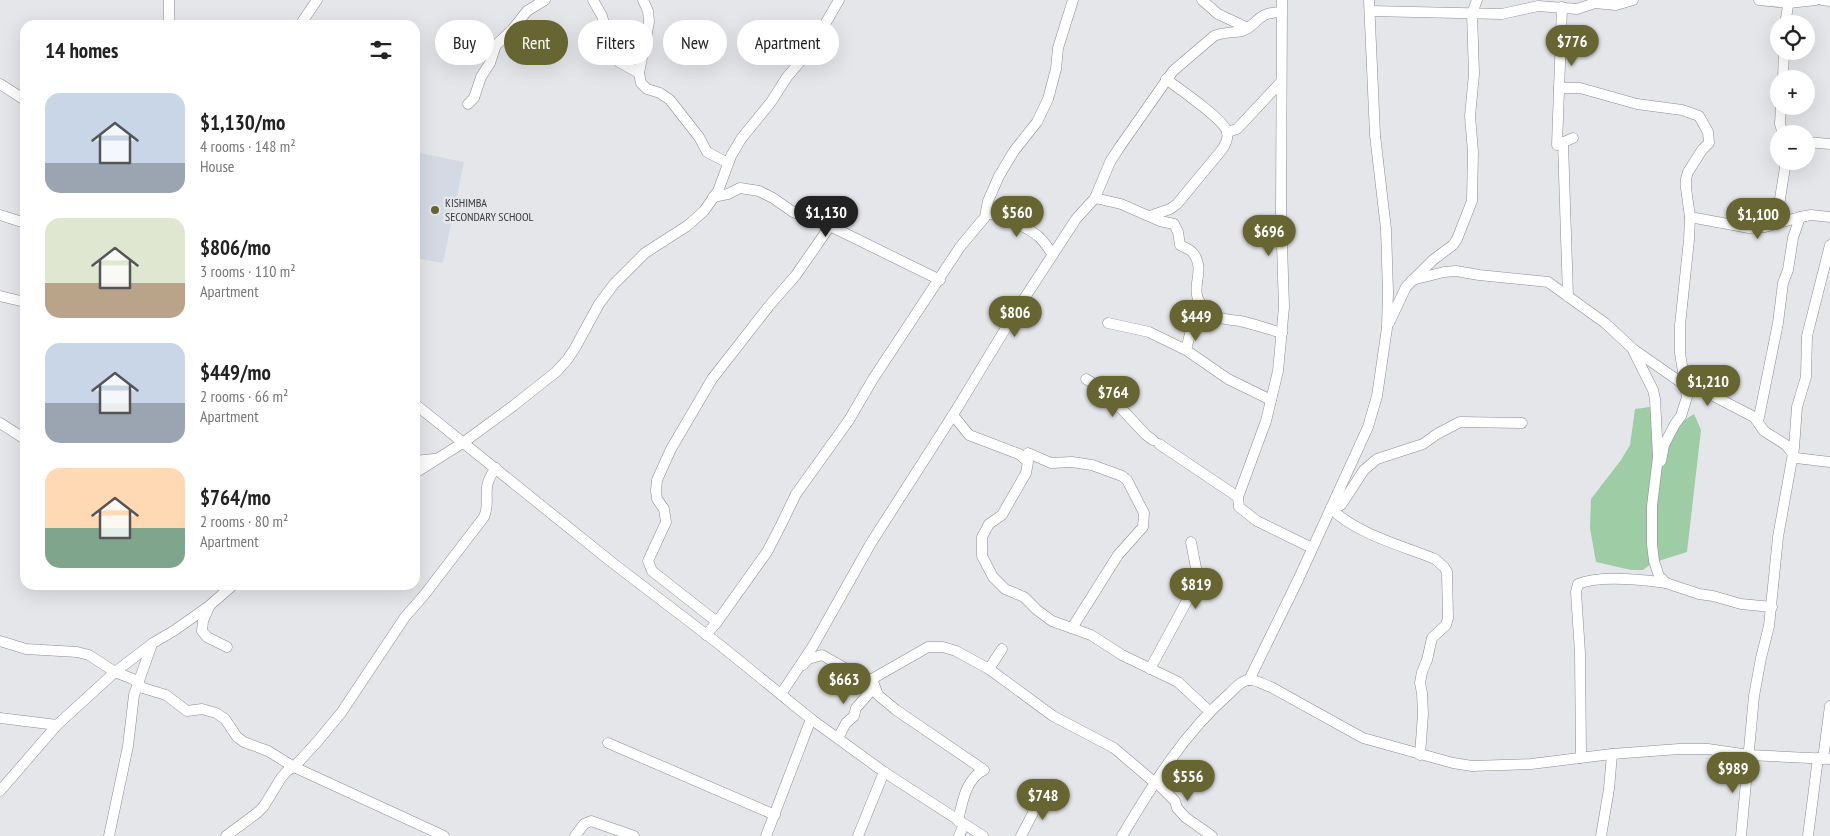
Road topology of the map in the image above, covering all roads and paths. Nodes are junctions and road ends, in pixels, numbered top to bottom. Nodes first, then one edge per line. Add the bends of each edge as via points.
1 (169, 0) edge
2 (317, 0) edge
3 (545, 0) edge
4 (593, 0) edge
5 (644, 0) edge
6 (839, 0) edge
7 (1073, 0) edge
8 (1202, 0) edge
9 (1282, 0) edge
10 (1477, 0) edge
11 (1633, 0) edge
12 (1760, 0) edge
13 (1816, 0) edge
14 (1822, 0) edge
15 (1789, 1) edge
16 (1830, 1) edge
17 (1552, 3) edge
18 (1370, 5) edge
19 (1562, 7) junction
20 (1281, 12) junction
21 (1472, 13) junction
22 (1787, 15) edge
23 (169, 20) edge
24 (303, 20) edge
25 (1248, 28) junction
26 (639, 73) junction
27 (0, 76) edge
28 (1166, 79) junction
29 (1281, 82) junction
30 (0, 84) edge
31 (1559, 88) junction
32 (10, 90) junction
33 (20, 97) edge
34 (468, 104) dead end
35 (1227, 132) junction
36 (1573, 138) dead end
37 (1563, 143) junction
38 (1815, 143) edge
39 (1830, 144) edge
40 (728, 164) junction
41 (1785, 170) edge
42 (713, 197) junction
43 (1095, 198) junction
44 (987, 213) junction
45 (0, 215) edge
46 (1150, 216) junction
47 (1800, 216) junction
48 (1690, 217) junction
49 (1830, 217) edge
50 (20, 221) edge
51 (1776, 224) junction
52 (830, 226) junction
53 (1830, 245) edge
54 (1052, 255) junction
55 (940, 280) junction
56 (1412, 280) junction
57 (0, 296) edge
58 (1568, 297) junction
59 (20, 301) edge
60 (1198, 301) junction
61 (1108, 323) dead end
62 (1387, 328) junction
63 (1282, 333) junction
64 (1632, 348) junction
65 (1186, 350) junction
66 (1086, 379) dead end
67 (1685, 385) junction
68 (1271, 400) junction
69 (420, 408) edge
70 (953, 415) junction
71 (1758, 422) junction
72 (0, 423) edge
73 (1522, 423) dead end
74 (20, 436) edge
75 (464, 442) junction
76 (1028, 453) dead end
77 (1793, 455) junction
78 (436, 458) junction
79 (420, 460) edge
80 (1830, 462) edge
81 (1657, 466) junction
82 (496, 468) junction
83 (420, 469) edge
84 (1238, 497) junction
85 (1331, 508) junction
86 (1192, 542) dead end
87 (1312, 548) junction
88 (1666, 583) junction
89 (227, 590) edge
90 (209, 606) junction
91 (1772, 607) junction
92 (717, 622) junction
93 (1072, 628) junction
94 (706, 635) junction
95 (0, 641) edge
96 (153, 643) junction
97 (227, 647) dead end
98 (1002, 649) dead end
99 (989, 669) junction
100 (1150, 669) junction
101 (115, 672) junction
102 (794, 675) junction
103 (872, 679) junction
104 (1249, 680) junction
105 (138, 683) junction
106 (781, 694) junction
107 (1830, 706) edge
108 (1209, 711) junction
109 (0, 718) edge
110 (811, 719) junction
111 (57, 725) junction
112 (838, 738) junction
113 (608, 743) dead end
114 (1612, 754) junction
115 (1749, 754) junction
116 (1420, 755) junction
117 (1581, 758) junction
118 (1824, 759) edge
119 (294, 767) junction
120 (884, 772) junction
121 (1155, 782) junction
122 (0, 791) edge
123 (1034, 799) dead end
124 (775, 815) junction
125 (961, 823) junction
126 (109, 836) edge
127 (226, 836) edge
128 (444, 836) edge
129 (575, 836) edge
130 (634, 836) edge
131 (766, 836) edge
132 (858, 836) edge
133 (959, 836) edge
134 (983, 836) edge
135 (1021, 836) edge
136 (1122, 836) edge
137 (1212, 836) edge
138 (1601, 836) edge
139 (1741, 836) edge
140 (1808, 836) edge

1 - 23 street
2 - 24 street
3 - 34 street via 527,11 496,45 474,98
4 - 26 street via 602,16 612,51 620,62
5 - 26 street via 649,22
6 - 40 street via 810,50 747,130
7 - 44 street via 1058,48 1048,99 999,176 988,201
8 - 25 street via 1218,14
9 - 20 street
10 - 21 street
11 - 19 street via 1610,6 1599,3 1577,9
12 - 15 street
13 - 15 street
14 - 16 street
15 - 22 street
17 - 19 street
17 - 21 street via 1509,13
18 - 21 street
18 - 62 street via 1375,135 1386,229
19 - 31 street
20 - 25 street via 1259,17
20 - 29 street
21 - 56 street via 1472,201 1453,245
25 - 28 street via 1214,36
26 - 40 street via 643,87 666,96 707,152
27 - 32 street
28 - 35 street via 1196,100
28 - 43 street via 1114,155
29 - 35 street via 1237,129
29 - 63 street
30 - 32 street
31 - 37 street via 1557,145
31 - 48 street via 1580,88 1699,116 1710,140 1688,172 1686,188
32 - 33 street
35 - 46 street via 1224,146 1177,204
36 - 37 street
37 - 58 street
38 - 39 street
40 - 42 street
41 - 51 street
42 - 52 street via 740,188 754,190 793,212
42 - 75 street via 696,219 645,253 614,284 599,304 576,348 556,372
43 - 46 street
43 - 54 street via 1076,219
44 - 54 street via 1005,218 1036,235
44 - 55 street via 960,247
45 - 50 street
46 - 60 street via 1173,223 1180,244 1195,256 1199,271 1195,291
47 - 49 street
47 - 51 street
47 - 71 street via 1783,283
48 - 51 street via 1749,228
48 - 67 street via 1680,325
52 - 55 street
52 - 92 street via 796,275 712,379 671,449 658,480 657,498 664,509 666,522 648,561 649,566
53 - 77 street via 1808,336 1806,377 1797,407
54 - 70 street
55 - 92 street via 849,420 796,494 767,552
56 - 58 street via 1456,271 1548,282
56 - 62 street
57 - 59 street
58 - 64 street via 1606,323
60 - 63 street via 1223,319
60 - 65 street
61 - 65 street via 1149,332
62 - 85 street via 1373,412
63 - 68 street
64 - 67 street
64 - 81 street via 1654,395
65 - 68 street via 1228,379
66 - 84 street via 1104,390 1146,435
67 - 71 street via 1706,392
67 - 81 street via 1685,406 1664,445
68 - 84 street
69 - 75 street
70 - 93 street via 969,435 1018,454 1028,462 1026,473 1006,510 986,527 982,537 982,556 993,577 1005,588 1024,597 1044,616
70 - 102 street via 871,543
71 - 77 street
72 - 74 street
73 - 85 street via 1460,422 1423,444 1376,459 1364,470 1341,505
75 - 78 street
75 - 82 street
76 - 93 street via 1051,463 1086,463 1122,476 1144,513 1143,527 1118,555
77 - 80 street
77 - 91 street via 1778,537
78 - 79 street
78 - 83 street
81 - 88 street via 1652,544 1656,568
82 - 94 street
82 - 119 street via 486,486 484,517 405,617 350,702
84 - 87 street via 1238,507 1257,521
85 - 87 street
85 - 116 street via 1359,528 1435,559 1447,572 1448,618 1446,625 1432,636 1420,683 1423,714
86 - 100 street via 1196,584
87 - 104 street
88 - 91 street via 1741,604
88 - 117 street via 1599,580 1578,584
89 - 90 street
90 - 96 street
90 - 97 street via 202,631
91 - 115 street via 1754,696
92 - 94 street
93 - 100 street via 1091,635
94 - 106 street
95 - 101 street via 26,649 84,653
96 - 101 street
96 - 105 street
98 - 99 street
99 - 103 street via 956,651 928,647
99 - 121 street via 1052,716 1114,748
100 - 108 street via 1178,682
101 - 105 street
101 - 111 street
102 - 103 street via 808,659 822,655 862,678
102 - 106 street
103 - 112 street via 871,691 856,708
103 - 125 street via 878,695 896,710 984,770 979,772 964,794
104 - 108 street
104 - 116 street via 1270,687 1363,738
105 - 119 street via 143,688 166,695 188,711 216,713 244,742
105 - 126 street
106 - 110 street
107 - 118 street
108 - 121 street
109 - 111 street
110 - 112 street
110 - 124 street
111 - 122 street
112 - 120 street
113 - 124 street
114 - 115 street via 1679,749
114 - 117 street
114 - 138 street
115 - 118 street
115 - 139 street
116 - 117 street via 1472,766
118 - 140 street
119 - 127 street via 286,771 264,806
119 - 128 street
120 - 125 street
120 - 132 street
121 - 136 street
121 - 137 street via 1185,816
123 - 135 street via 1033,813
124 - 131 street
125 - 133 street
125 - 134 street
129 - 130 street via 584,824 591,821

